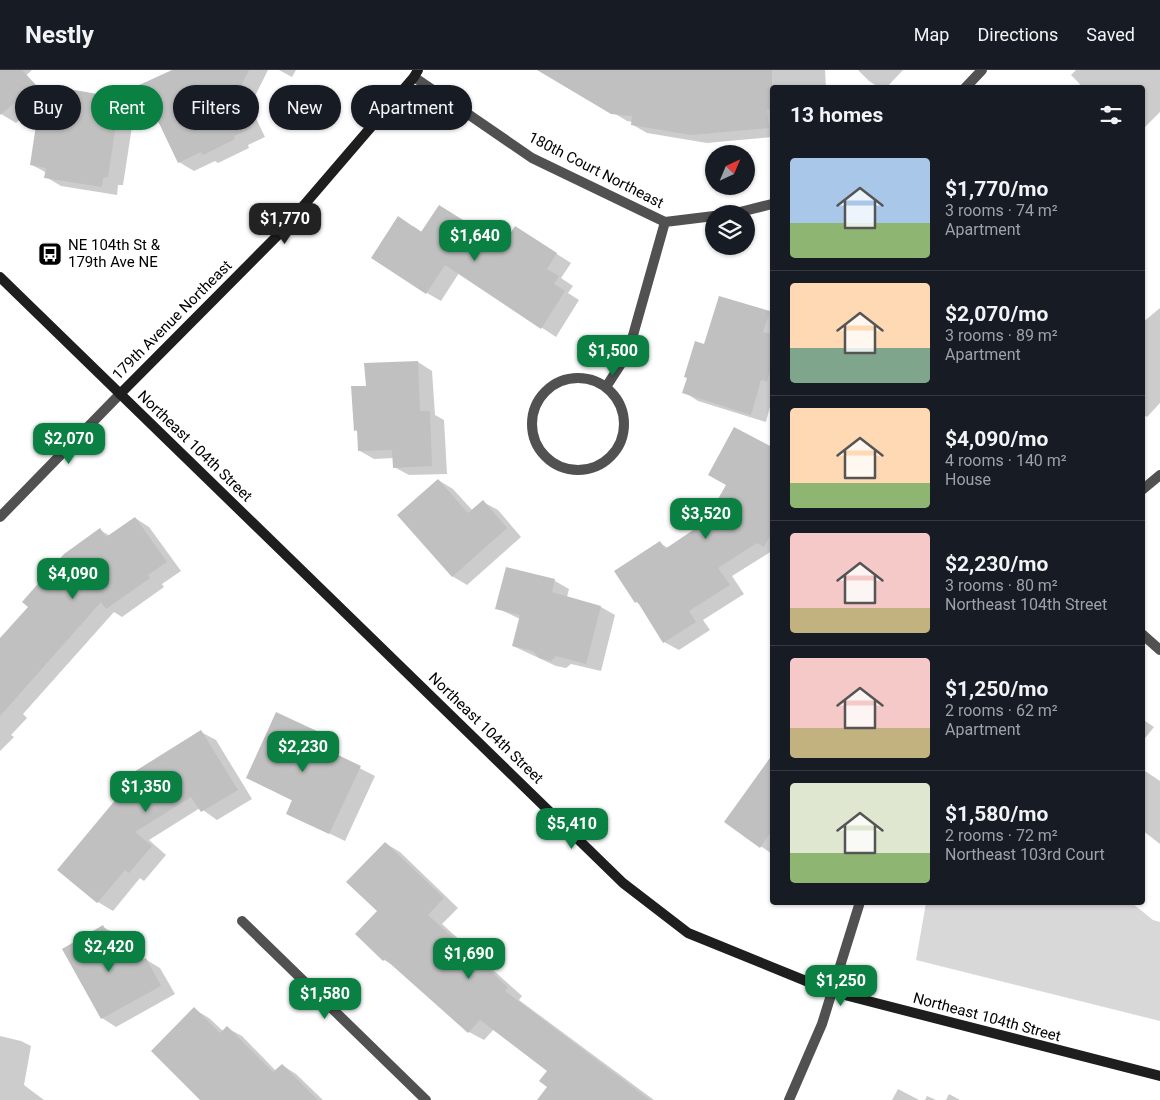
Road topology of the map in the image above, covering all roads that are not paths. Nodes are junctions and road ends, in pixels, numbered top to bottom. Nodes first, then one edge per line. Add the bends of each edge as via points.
1 (982, 70) edge
2 (416, 74) edge
3 (968, 85) edge
4 (770, 204) edge
5 (755, 208) edge
6 (705, 217) edge
7 (665, 222) junction
8 (0, 277) edge
9 (606, 388) junction
10 (120, 394) junction
11 (1160, 475) edge
12 (1145, 488) edge
13 (0, 517) edge
14 (1145, 637) edge
15 (1160, 650) edge
16 (859, 905) edge
17 (242, 921) dead end
18 (833, 992) junction
19 (1160, 1076) edge
20 (426, 1100) edge
21 (789, 1100) edge

1 - 3 street
2 - 7 street, 180th Court Northeast via 532,158
2 - 10 street, 179th Avenue Northeast via 280,233
4 - 5 street
6 - 7 street, 180th Court Northeast
7 - 9 street, 180th Court Northeast via 628,353
8 - 10 street, Northeast 104th Street
9 - 9 street via 593,380 579,378 551,386 541,396 534,409 532,423 540,450 550,461 562,468 577,470 604,462 615,452 622,440 624,425 616,398
10 - 13 street, 179th Avenue Northeast
10 - 18 street, Northeast 104th Street via 623,883 688,934
11 - 12 street
14 - 15 street
16 - 18 street
17 - 20 street
18 - 19 street, Northeast 104th Street
18 - 21 street

